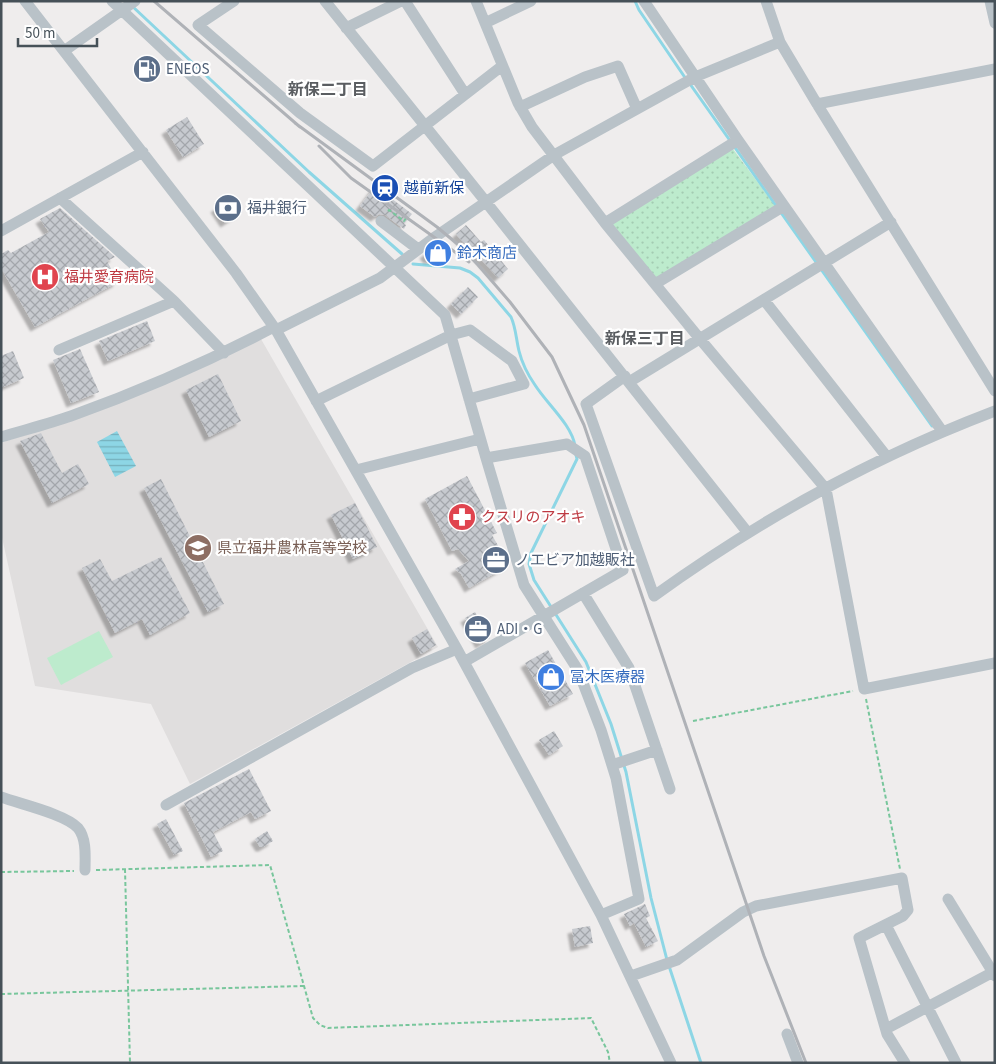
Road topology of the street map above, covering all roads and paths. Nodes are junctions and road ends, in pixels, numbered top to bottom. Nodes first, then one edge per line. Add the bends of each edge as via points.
1 (25, 1) edge
2 (112, 1) edge
3 (135, 1) edge
4 (234, 1) edge
5 (325, 1) edge
6 (401, 1) edge
7 (405, 1) edge
8 (476, 1) edge
9 (531, 1) edge
10 (766, 1) edge
11 (990, 1) edge
12 (648, 2) edge
13 (122, 10) junction
14 (485, 23) junction
15 (995, 23) edge
16 (346, 28) junction
17 (780, 42) junction
18 (64, 51) junction
19 (502, 66) junction
20 (995, 69) edge
21 (695, 77) junction
22 (465, 94) junction
23 (816, 104) junction
24 (520, 107) junction
25 (637, 109) junction
26 (424, 125) junction
27 (738, 140) junction
28 (143, 152) junction
29 (554, 155) junction
30 (60, 198) junction
31 (486, 202) junction
32 (784, 206) junction
33 (388, 211) dead end
34 (407, 217) dead end
35 (381, 221) dead end
36 (891, 222) junction
37 (605, 223) junction
38 (1, 231) edge
39 (418, 249) junction
40 (825, 263) junction
41 (394, 267) junction
42 (656, 284) junction
43 (764, 300) junction
44 (174, 301) junction
45 (275, 328) junction
46 (451, 335) junction
47 (700, 339) junction
48 (59, 350) dead end
49 (224, 353) junction
50 (627, 379) junction
51 (995, 391) edge
52 (469, 399) junction
53 (316, 401) junction
54 (995, 411) edge
55 (942, 431) junction
56 (1, 437) edge
57 (480, 439) junction
58 (887, 457) junction
59 (486, 458) junction
60 (356, 470) junction
61 (826, 489) junction
62 (748, 534) junction
63 (582, 593) junction
64 (544, 616) junction
65 (457, 649) junction
66 (464, 662) junction
67 (995, 664) edge
68 (864, 689) junction
69 (693, 721) dead end
70 (657, 750) junction
71 (612, 765) junction
72 (670, 790) dead end
73 (1, 797) edge
74 (166, 805) dead end
75 (125, 869) junction
76 (85, 870) junction
77 (1, 872) edge
78 (902, 878) junction
79 (948, 899) dead end
80 (602, 915) junction
81 (886, 925) junction
82 (994, 973) edge
83 (631, 976) junction
84 (304, 986) junction
85 (128, 991) junction
86 (1, 994) edge
87 (928, 1007) junction
88 (886, 1029) junction
89 (787, 1034) dead end
90 (130, 1063) edge
91 (610, 1063) edge
92 (671, 1063) edge
93 (798, 1063) edge
94 (905, 1063) edge
95 (956, 1063) edge

1 - 18 street
2 - 13 street
3 - 13 street
4 - 26 street via 198,25 300,113 373,166
5 - 16 street
6 - 16 street
7 - 22 street
8 - 14 street
9 - 14 street
10 - 17 street
11 - 15 street
12 - 21 street
13 - 18 street
13 - 41 street
14 - 19 street
16 - 26 street
17 - 21 street
17 - 23 street
18 - 28 street
19 - 22 street
19 - 24 street
20 - 23 street
21 - 25 street
21 - 27 street
22 - 26 street
23 - 36 street
24 - 25 street via 585,77 618,66
24 - 29 street
25 - 29 street
26 - 31 street
27 - 32 street
27 - 37 street
28 - 30 street
28 - 45 street
29 - 31 street
29 - 37 street
30 - 38 street
30 - 44 street
31 - 39 street
31 - 50 street
32 - 40 street
32 - 42 street
33 - 34 path via 404,222
35 - 39 street
36 - 40 street
36 - 51 street
37 - 42 street
39 - 41 street
40 - 43 street
40 - 55 street
41 - 45 street via 380,278
41 - 46 street via 445,315
42 - 47 street
43 - 47 street
43 - 58 street
44 - 48 street
44 - 49 street
45 - 49 street
45 - 53 street
46 - 52 street
46 - 52 street via 470,330 512,361 524,384
46 - 53 street
47 - 50 street
47 - 61 street
49 - 56 street via 69,417
50 - 62 street
50 - 62 street via 586,404 654,596 704,560
52 - 57 street
53 - 60 street
54 - 55 street
55 - 58 street
57 - 59 street
57 - 60 street
58 - 61 street
59 - 63 street via 567,444 585,456 623,570
59 - 64 street via 524,585
60 - 65 street
61 - 62 street
61 - 68 street
63 - 64 street
63 - 70 street via 629,668
64 - 66 street
64 - 71 street via 578,670
65 - 66 street
65 - 74 street via 412,668
66 - 80 street
67 - 68 street
68 - 69 path
68 - 78 path
70 - 71 street
70 - 72 street
71 - 80 street via 639,899
73 - 76 street via 63,819 78,829 83,838
75 - 76 path
75 - 84 path via 270,865
75 - 85 path
76 - 77 path
78 - 81 street via 908,910
78 - 83 street via 756,906 677,960
79 - 82 street
80 - 83 street
81 - 87 street
81 - 88 street via 859,938
82 - 87 street
83 - 92 street
84 - 85 path
84 - 91 path via 313,1018 328,1028 591,1018
85 - 86 path
85 - 90 path
87 - 88 street
87 - 95 street
88 - 94 street
89 - 93 street

